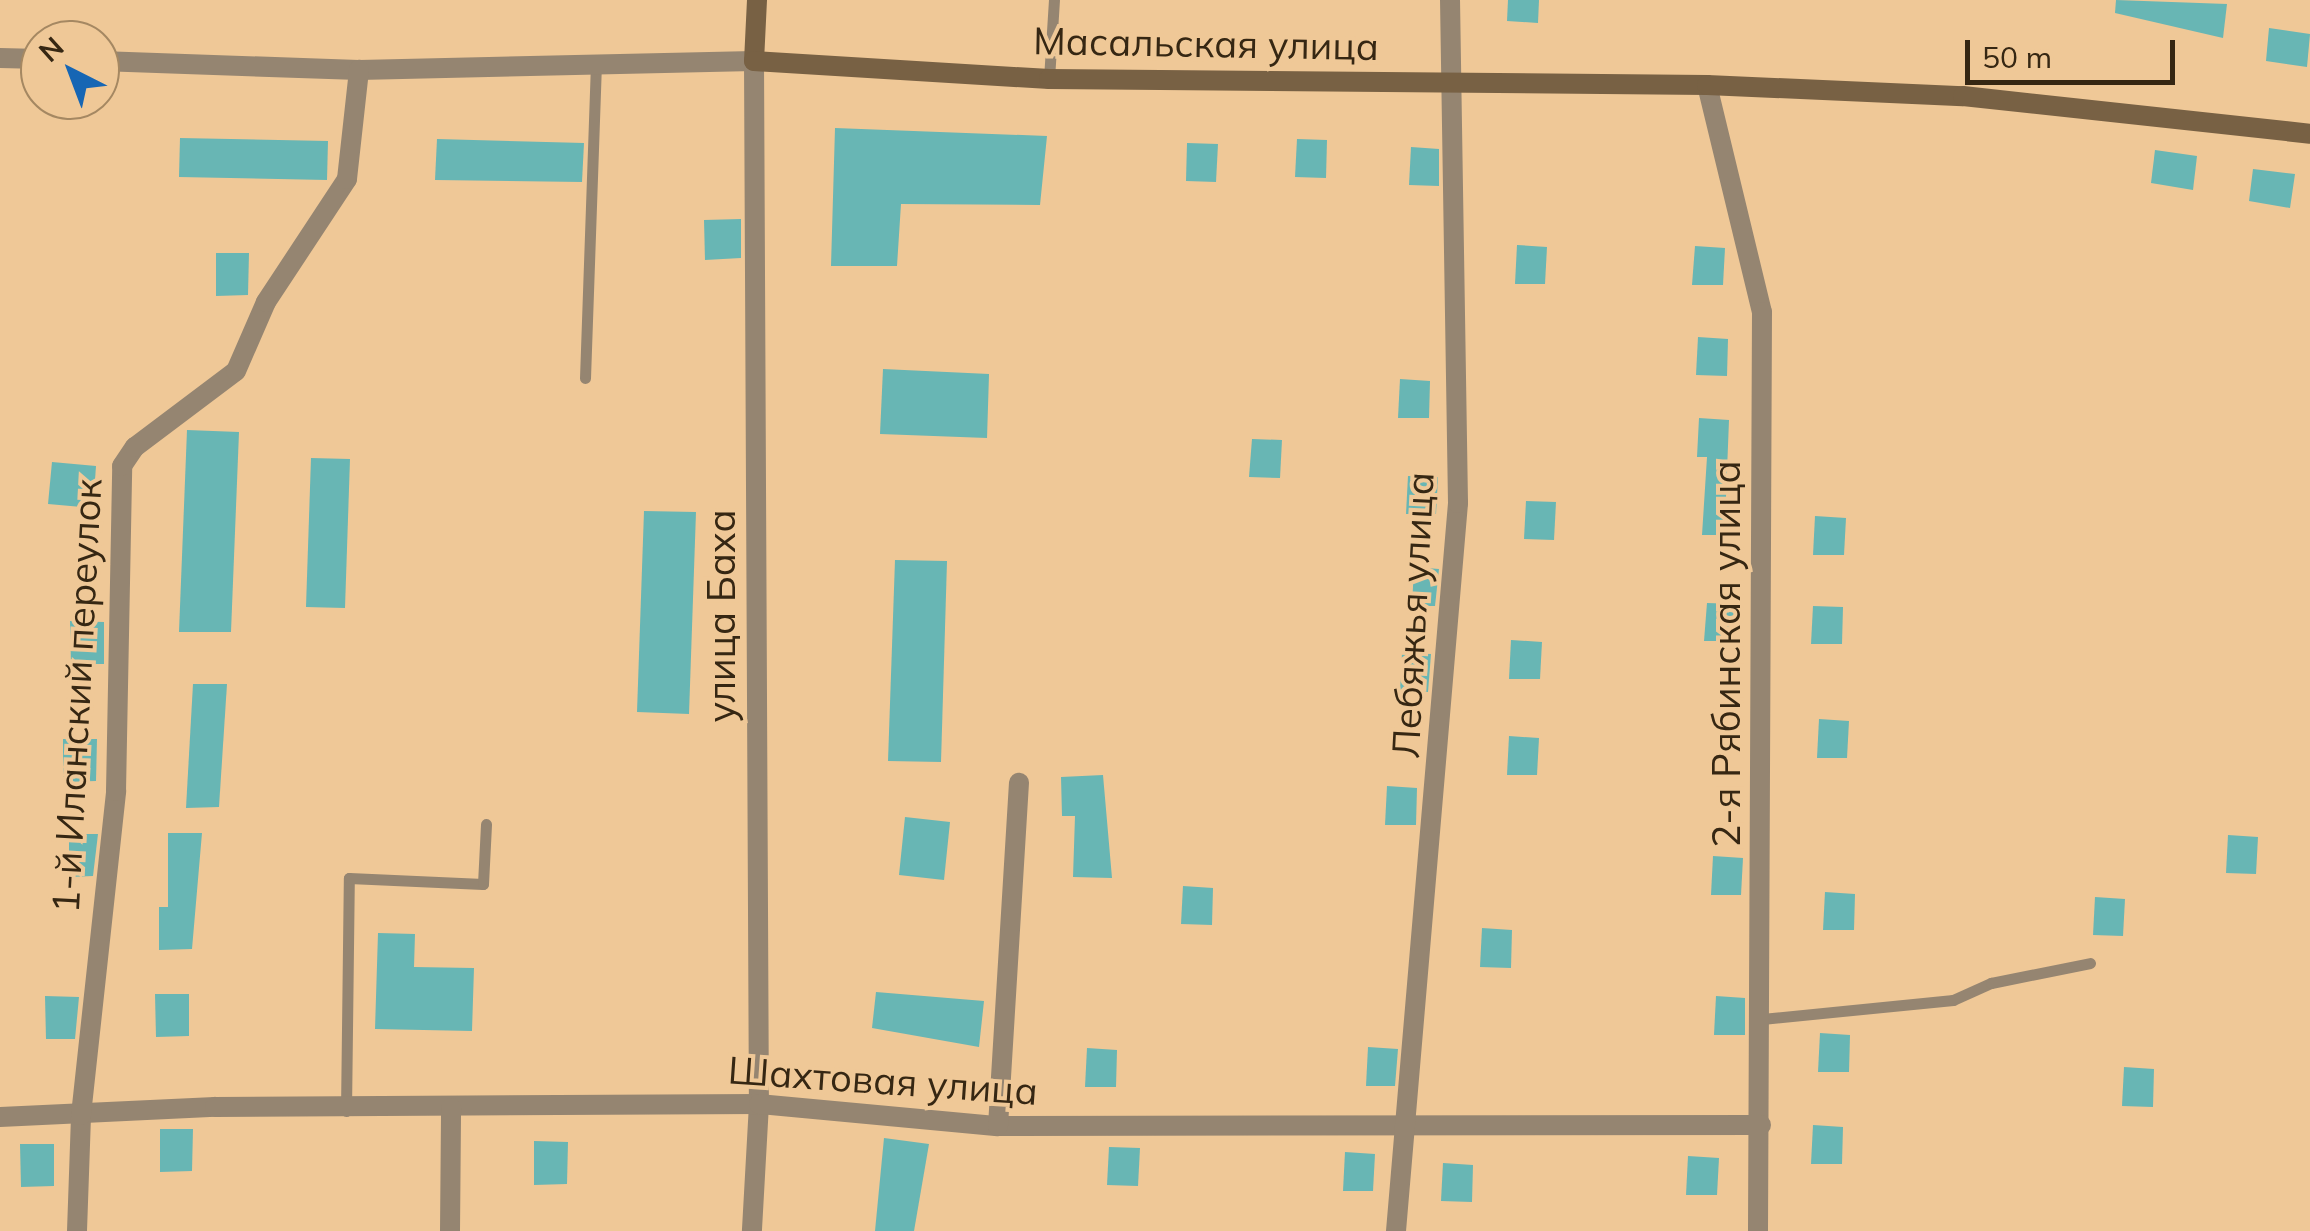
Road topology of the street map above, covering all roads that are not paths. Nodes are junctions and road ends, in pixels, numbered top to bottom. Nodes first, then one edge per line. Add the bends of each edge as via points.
1 (757, 0) edge
2 (1054, 0) edge
3 (1450, 0) edge
4 (754, 60) junction
5 (120, 62) edge
6 (596, 64) junction
7 (359, 70) junction
8 (1049, 79) junction
9 (1452, 82) junction
10 (1707, 85) junction
11 (2310, 134) edge
12 (585, 378) dead end
13 (1018, 782) dead end
14 (486, 824) dead end
15 (2090, 963) dead end
16 (1762, 1019) junction
17 (759, 1104) junction
18 (451, 1108) junction
19 (346, 1111) junction
20 (81, 1115) junction
21 (0, 1116) edge
22 (1761, 1125) junction
23 (998, 1126) junction
24 (1400, 1129) junction
25 (78, 1231) edge
26 (450, 1231) edge
27 (752, 1231) edge
28 (1396, 1231) edge
29 (1758, 1231) edge

1 - 4 street, улица Баха
2 - 8 lane
3 - 9 street, Лебяжья улица
4 - 6 street, Масальская улица
4 - 8 street, Масальская улица
4 - 17 street, улица Баха
5 - 7 street, Масальская улица
6 - 7 street, Масальская улица
6 - 12 lane
7 - 20 street, 1-й Иланский переулок via 347,178 266,302 236,371 135,447 122,466 116,791
8 - 9 street, Масальская улица
9 - 10 street, Масальская улица
9 - 24 street, Лебяжья улица via 1458,503 1436,807
10 - 11 street, Масальская улица via 1963,96
10 - 16 street, 2-я Рябинская улица via 1762,312
13 - 23 street
14 - 19 lane via 483,884 349,878
15 - 16 lane via 1991,984 1953,1000
16 - 22 street, 2-я Рябинская улица
17 - 18 street, Шахтовая улица
17 - 23 street, Шахтовая улица
17 - 27 street, улица Баха
18 - 19 street, Шахтовая улица
18 - 26 street
19 - 20 street, Шахтовая улица
20 - 21 street, Шахтовая улица
20 - 25 street, 1-й Иланский переулок
22 - 24 street, Шахтовая улица
22 - 29 street, 2-я Рябинская улица
23 - 24 street, Шахтовая улица
24 - 28 street, Лебяжья улица

